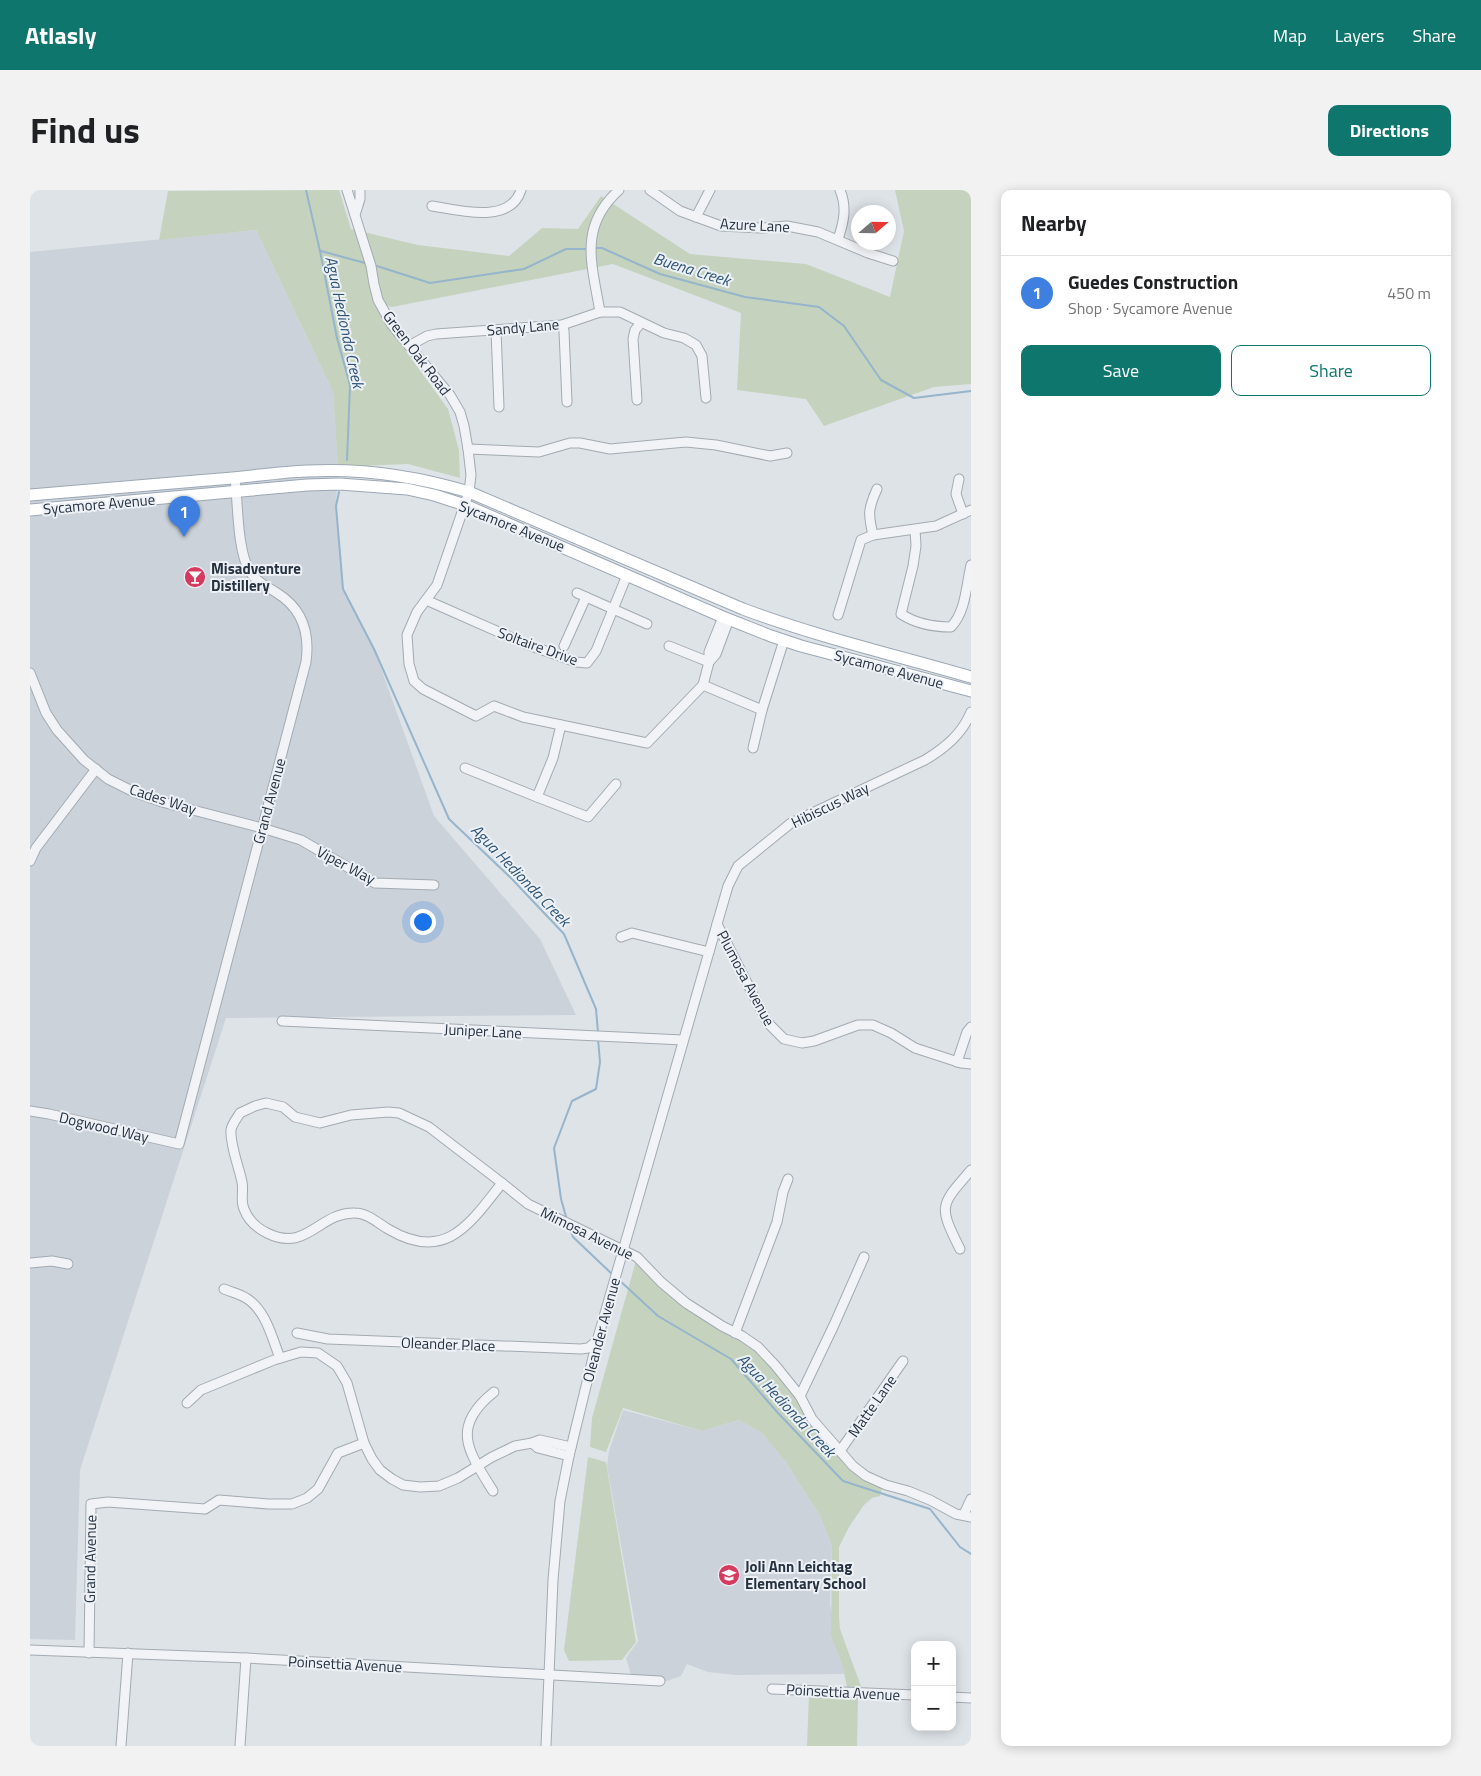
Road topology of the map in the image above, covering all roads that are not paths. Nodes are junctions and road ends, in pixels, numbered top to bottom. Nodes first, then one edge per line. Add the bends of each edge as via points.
1 (347, 190) edge
2 (360, 190) edge
3 (521, 190) edge
4 (604, 190) edge
5 (619, 190) edge
6 (650, 190) edge
7 (710, 190) edge
8 (840, 190) edge
9 (611, 197) junction
10 (432, 206) dead end
11 (355, 216) junction
12 (696, 217) junction
13 (838, 239) junction
14 (893, 261) dead end
15 (600, 312) junction
16 (641, 323) junction
17 (562, 325) junction
18 (496, 330) junction
19 (409, 346) junction
20 (706, 398) dead end
21 (637, 400) dead end
22 (567, 402) dead end
23 (499, 406) dead end
24 (468, 449) junction
25 (787, 453) dead end
26 (235, 478) junction
27 (959, 479) dead end
28 (877, 489) dead end
29 (237, 492) junction
30 (469, 492) junction
31 (30, 494) edge
32 (465, 505) junction
33 (30, 510) edge
34 (968, 514) edge
35 (915, 530) junction
36 (873, 536) junction
37 (971, 565) edge
38 (628, 575) junction
39 (426, 600) junction
40 (613, 609) junction
41 (838, 615) dead end
42 (726, 618) junction
43 (647, 624) dead end
44 (784, 640) junction
45 (564, 646) dead end
46 (669, 646) dead end
47 (709, 662) junction
48 (30, 672) edge
49 (971, 677) edge
50 (703, 685) junction
51 (971, 691) edge
52 (762, 710) junction
53 (971, 712) edge
54 (561, 725) junction
55 (752, 748) dead end
56 (465, 768) dead end
57 (96, 769) junction
58 (616, 784) dead end
59 (537, 797) junction
60 (262, 828) junction
61 (30, 861) edge
62 (434, 885) dead end
63 (717, 924) junction
64 (621, 937) dead end
65 (708, 952) junction
66 (282, 1021) dead end
67 (971, 1027) edge
68 (683, 1040) junction
69 (957, 1062) junction
70 (971, 1064) edge
71 (30, 1111) edge
72 (179, 1144) joint
73 (971, 1170) edge
74 (788, 1179) dead end
75 (502, 1183) junction
76 (624, 1249) junction
77 (960, 1249) dead end
78 (864, 1257) dead end
79 (30, 1263) edge
80 (68, 1264) dead end
81 (224, 1290) dead end
82 (297, 1333) dead end
83 (735, 1333) junction
84 (597, 1341) junction
85 (280, 1358) junction
86 (903, 1361) dead end
87 (494, 1392) dead end
88 (800, 1396) junction
89 (186, 1403) dead end
90 (364, 1443) junction
91 (840, 1451) junction
92 (570, 1452) junction
93 (477, 1466) junction
94 (493, 1492) dead end
95 (971, 1499) edge
96 (968, 1516) edge
97 (30, 1650) edge
98 (89, 1653) junction
99 (128, 1653) junction
100 (246, 1658) junction
101 (549, 1675) junction
102 (660, 1680) dead end
103 (772, 1689) dead end
104 (911, 1695) edge
105 (956, 1697) edge
106 (971, 1698) edge
107 (121, 1746) edge
108 (240, 1746) edge
109 (546, 1746) edge

1 - 11 street, Green Oak Road
2 - 11 street, Green Oak Road
3 - 10 street via 515,201 502,210 480,214
4 - 9 street
5 - 9 street
6 - 12 street, Azure Lane via 680,212
7 - 12 street
8 - 13 street via 844,200 844,221
9 - 15 street via 594,224 591,238
11 - 19 street, Green Oak Road via 378,300
12 - 13 street, Azure Lane via 721,226 787,226
13 - 14 street, Azure Lane
15 - 16 street, Sandy Lane via 620,312
15 - 17 street, Sandy Lane
16 - 20 street, Sandy Lane via 696,345 702,356
16 - 21 street via 633,339
17 - 18 street, Sandy Lane
17 - 22 street
18 - 19 street, Sandy Lane via 436,334
18 - 23 street
19 - 24 street, Green Oak Road via 460,412
24 - 25 street via 539,452 570,443 610,449 686,442 770,456
24 - 30 street, Green Oak Road
26 - 29 street, Grand Avenue
26 - 30 main road, Sycamore Avenue via 306,471 365,471 409,476
26 - 31 main road, Sycamore Avenue
27 - 34 street via 956,494
28 - 36 street via 870,505
29 - 32 main road, Sycamore Avenue via 307,485 373,485 434,495
29 - 33 main road, Sycamore Avenue
29 - 60 street, Grand Avenue via 242,542 250,572 296,609 303,620 308,648
30 - 32 street, Green Oak Road
30 - 49 main road, Sycamore Avenue via 777,622
32 - 38 main road, Sycamore Avenue
32 - 39 street via 444,568
34 - 35 street
35 - 36 street
35 - 37 street via 915,555 901,614 908,619 951,627 962,607
36 - 41 street via 861,540
38 - 40 street, Soltaire Drive
38 - 42 main road, Sycamore Avenue
39 - 40 street, Soltaire Drive via 526,644 587,663 596,651
39 - 54 street via 407,635 414,681 476,716 494,706 523,717
40 - 43 street
40 - 45 street via 582,595
42 - 44 main road, Sycamore Avenue
42 - 47 street via 709,652
44 - 51 main road, Sycamore Avenue
44 - 52 street
46 - 47 street
47 - 50 street
48 - 57 street, Cades Way via 46,713 57,730
50 - 52 street
50 - 54 street via 647,743
52 - 55 street
53 - 63 street, Hibiscus Way via 955,738 941,751 790,823 771,838 735,870
54 - 59 street via 553,758
56 - 59 street
57 - 60 street, Cades Way via 108,779 153,799
57 - 61 street via 36,848
58 - 59 street via 588,817
60 - 62 street, Viper Way via 301,840 375,883
60 - 72 street, Grand Avenue
63 - 65 street, Oleander Avenue
63 - 69 street, Plumosa Avenue via 766,1022 784,1039 802,1043 858,1025 873,1025 915,1048
64 - 65 street via 632,933
65 - 68 street, Oleander Avenue
66 - 68 street, Juniper Lane
67 - 69 street
68 - 76 street, Oleander Avenue
69 - 70 street, Plumosa Avenue
71 - 72 street, Dogwood Way
73 - 77 street via 952,1192 944,1210
74 - 83 street via 778,1222
75 - 75 street, Mimosa Avenue via 429,1127 399,1113 351,1115 320,1123 295,1117 283,1107 266,1104 240,1113 232,1128 243,1185 244,1209 252,1222 277,1238 301,1237 328,1221 356,1212 409,1240 432,1243 450,1238 468,1226
75 - 76 street, Mimosa Avenue via 528,1204
76 - 83 street, Mimosa Avenue via 637,1257 686,1303
76 - 84 street, Oleander Avenue
78 - 88 street
79 - 80 street via 52,1261
81 - 85 street via 245,1297 258,1308
82 - 84 street, Oleander Place via 328,1339 581,1349
83 - 88 street, Mimosa Avenue via 758,1347
84 - 92 street, Oleander Avenue
85 - 89 street via 201,1390
85 - 90 street via 300,1352 318,1353 337,1366 347,1383
86 - 91 street, Matte Lane
87 - 93 street via 480,1402 468,1425 469,1448
88 - 91 street, Mimosa Avenue via 812,1419
90 - 93 street via 380,1470 404,1485 439,1486
90 - 98 street, Grand Avenue via 338,1453 318,1489 308,1498 292,1504 219,1500 205,1509 108,1502 91,1504
91 - 96 street, Mimosa Avenue via 853,1466 872,1479
92 - 93 street via 540,1440 516,1446
92 - 101 street, Oleander Avenue via 560,1501 552,1580
93 - 94 street
95 - 96 street
97 - 98 street, Poinsettia Avenue
98 - 99 street, Poinsettia Avenue
99 - 100 street, Poinsettia Avenue
99 - 107 street
100 - 101 street, Poinsettia Avenue
100 - 108 street
101 - 102 street, Poinsettia Avenue
101 - 109 street, Oleander Avenue
103 - 104 street, Poinsettia Avenue
105 - 106 street

